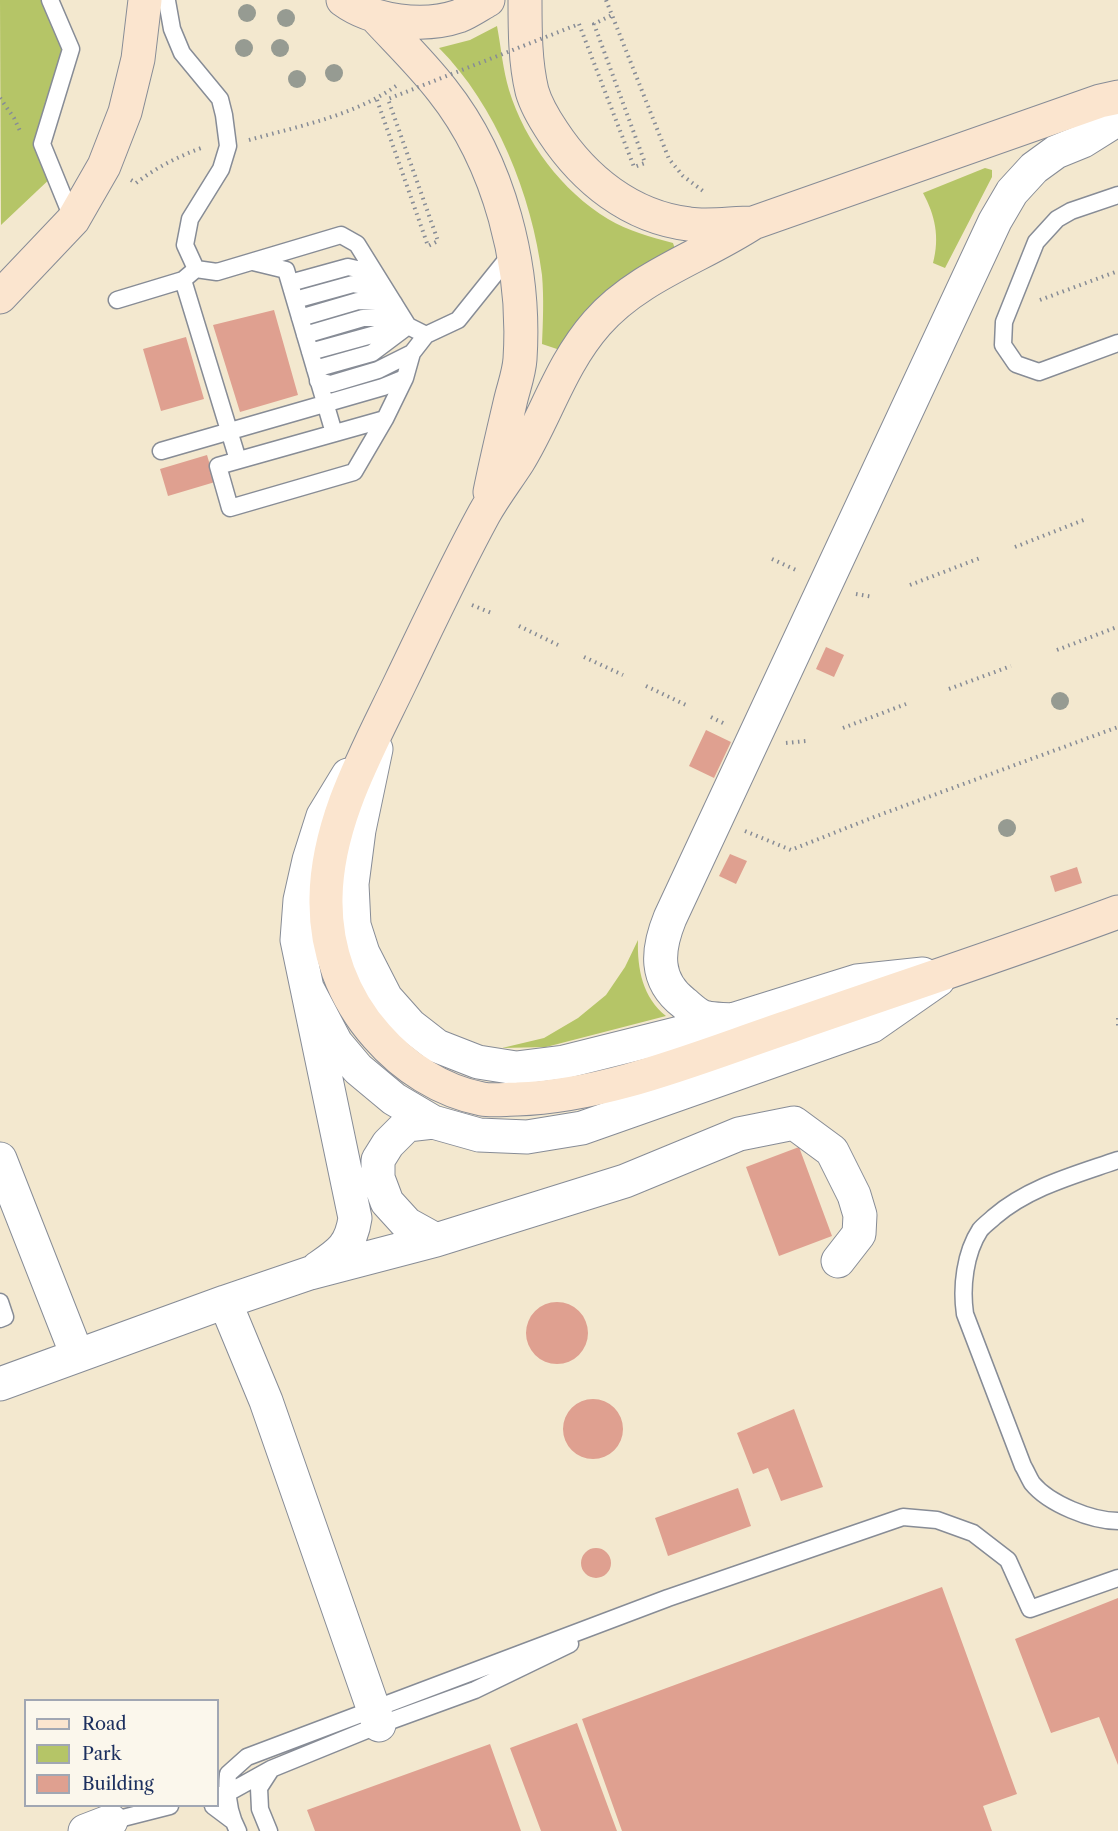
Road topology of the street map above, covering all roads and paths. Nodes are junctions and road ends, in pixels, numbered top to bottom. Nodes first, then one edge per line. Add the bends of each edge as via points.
1 (50, 0) edge
2 (160, 0) edge
3 (343, 0) edge
4 (488, 0) edge
5 (525, 0) edge
6 (606, 0) edge
7 (612, 15) junction
8 (375, 16) junction
9 (1118, 97) edge
10 (0, 98) edge
11 (377, 100) dead end
12 (1118, 119) edge
13 (42, 144) junction
14 (706, 193) dead end
15 (1118, 195) edge
16 (73, 220) junction
17 (753, 223) junction
18 (514, 251) junction
19 (252, 262) junction
20 (196, 269) junction
21 (1118, 272) edge
22 (375, 273) junction
23 (183, 280) junction
24 (5, 283) edge
25 (290, 283) junction
26 (389, 296) junction
27 (117, 300) dead end
28 (295, 300) junction
29 (1008, 311) junction
30 (300, 318) junction
31 (405, 322) junction
32 (305, 335) junction
33 (426, 335) junction
34 (1118, 343) edge
35 (310, 352) junction
36 (412, 353) junction
37 (316, 375) junction
38 (405, 378) junction
39 (325, 403) junction
40 (385, 419) junction
41 (229, 432) junction
42 (334, 433) junction
43 (161, 451) dead end
44 (238, 460) junction
45 (485, 511) junction
46 (1086, 519) dead end
47 (1015, 547) dead end
48 (980, 558) dead end
49 (772, 559) dead end
50 (801, 573) dead end
51 (910, 585) dead end
52 (847, 592) dead end
53 (873, 597) dead end
54 (468, 603) dead end
55 (494, 614) dead end
56 (519, 626) dead end
57 (1117, 627) edge
58 (558, 645) dead end
59 (1057, 650) dead end
60 (584, 657) dead end
61 (1011, 666) dead end
62 (623, 675) dead end
63 (646, 686) dead end
64 (949, 689) dead end
65 (906, 704) dead end
66 (686, 705) dead end
67 (382, 721) junction
68 (1118, 727) edge
69 (843, 728) dead end
70 (806, 741) dead end
71 (785, 743) dead end
72 (736, 827) dead end
73 (1110, 916) edge
74 (950, 972) junction
75 (307, 988) junction
76 (1118, 1018) edge
77 (732, 1020) junction
78 (1118, 1029) edge
79 (433, 1122) junction
80 (0, 1159) edge
81 (1118, 1160) edge
82 (436, 1240) junction
83 (838, 1261) dead end
84 (310, 1273) junction
85 (0, 1302) edge
86 (225, 1302) junction
87 (0, 1319) edge
88 (77, 1355) junction
89 (0, 1384) edge
90 (1118, 1521) edge
91 (1118, 1578) edge
92 (377, 1717) junction
93 (271, 1769) junction
94 (222, 1795) edge
95 (166, 1807) edge
96 (214, 1807) edge
97 (98, 1826) edge
98 (235, 1826) edge
99 (268, 1831) edge

1 - 13 lane via 71,49
2 - 16 street via 104,166
2 - 20 lane via 182,53 220,99 227,136 221,169 190,219 185,245
3 - 8 street
4 - 8 street via 459,16 417,23
5 - 17 street via 532,93 565,151 591,180 622,202 654,215 689,224
6 - 7 path
7 - 11 path, bridge via 594,24 645,163 633,167 579,24 388,99 438,241 428,246
7 - 14 path via 669,159 683,176
8 - 18 street via 443,91 462,120 498,191
9 - 17 street
10 - 13 path via 26,144
12 - 77 street via 1056,152 1012,192 670,918 660,946 660,964 674,996 704,1017
13 - 16 lane
15 - 29 lane via 1071,211 1046,230 1036,242
16 - 24 street
17 - 45 street via 645,282 596,324 563,371 521,457
18 - 33 lane via 458,320
18 - 45 street via 520,361
19 - 20 lane via 217,272
19 - 22 lane via 341,235 357,244
19 - 25 lane via 286,270
20 - 23 lane
21 - 29 path
22 - 25 lane via 348,267
22 - 26 lane
23 - 27 lane
23 - 41 lane
25 - 28 lane
26 - 28 lane via 353,284
26 - 30 lane
26 - 31 lane
28 - 30 lane
29 - 34 lane via 1003,345 1016,364 1039,372
30 - 32 lane
31 - 32 lane via 363,318
31 - 33 lane
31 - 35 lane
31 - 37 lane via 372,353
32 - 35 lane
33 - 36 lane
35 - 37 lane
36 - 37 lane via 378,370 331,384
36 - 38 lane
37 - 39 lane
38 - 39 lane
38 - 40 lane
39 - 41 lane
39 - 42 lane
40 - 42 lane
40 - 44 lane via 354,472 230,508 218,466
41 - 43 lane
41 - 44 lane
42 - 44 lane
45 - 67 street
46 - 47 path
48 - 51 path
49 - 50 path
52 - 53 path
54 - 55 path
56 - 58 path
57 - 59 path
60 - 62 path
61 - 64 path
63 - 66 path
65 - 69 path
67 - 74 street via 339,818 329,865 328,934 339,976 355,1008 394,1055 433,1082 484,1100 549,1098 682,1063
67 - 75 street via 323,816 309,860 297,940
67 - 77 street via 359,830 352,884 354,925 386,998 410,1024 437,1046 478,1062 516,1068 564,1062
68 - 72 path via 791,850
70 - 71 path
73 - 74 street
74 - 77 street via 857,981
74 - 79 street via 873,1026 582,1128 527,1137 479,1135
75 - 79 street via 336,1043 358,1070 394,1099
75 - 84 street via 355,1218 353,1235 341,1252
76 - 78 path
79 - 82 street via 407,1125 388,1144 378,1160 378,1178 387,1202 407,1224
80 - 88 street
81 - 90 lane via 1041,1187 1008,1205 981,1229 968,1258 962,1293 964,1314 1033,1484 1053,1501 1077,1512
82 - 83 street via 625,1181 740,1134 794,1123 832,1150 854,1195 860,1215 859,1234
82 - 84 street
84 - 86 street
85 - 87 lane via 5,1317
86 - 88 street
86 - 92 street via 266,1401
88 - 89 street
91 - 92 lane via 1030,1609 1008,1560 973,1533 937,1520 903,1517 668,1598
92 - 93 lane
92 - 94 lane via 247,1757 228,1774
93 - 94 lane
93 - 99 lane via 259,1788 260,1809
94 - 98 lane
95 - 97 lane
96 - 98 lane

